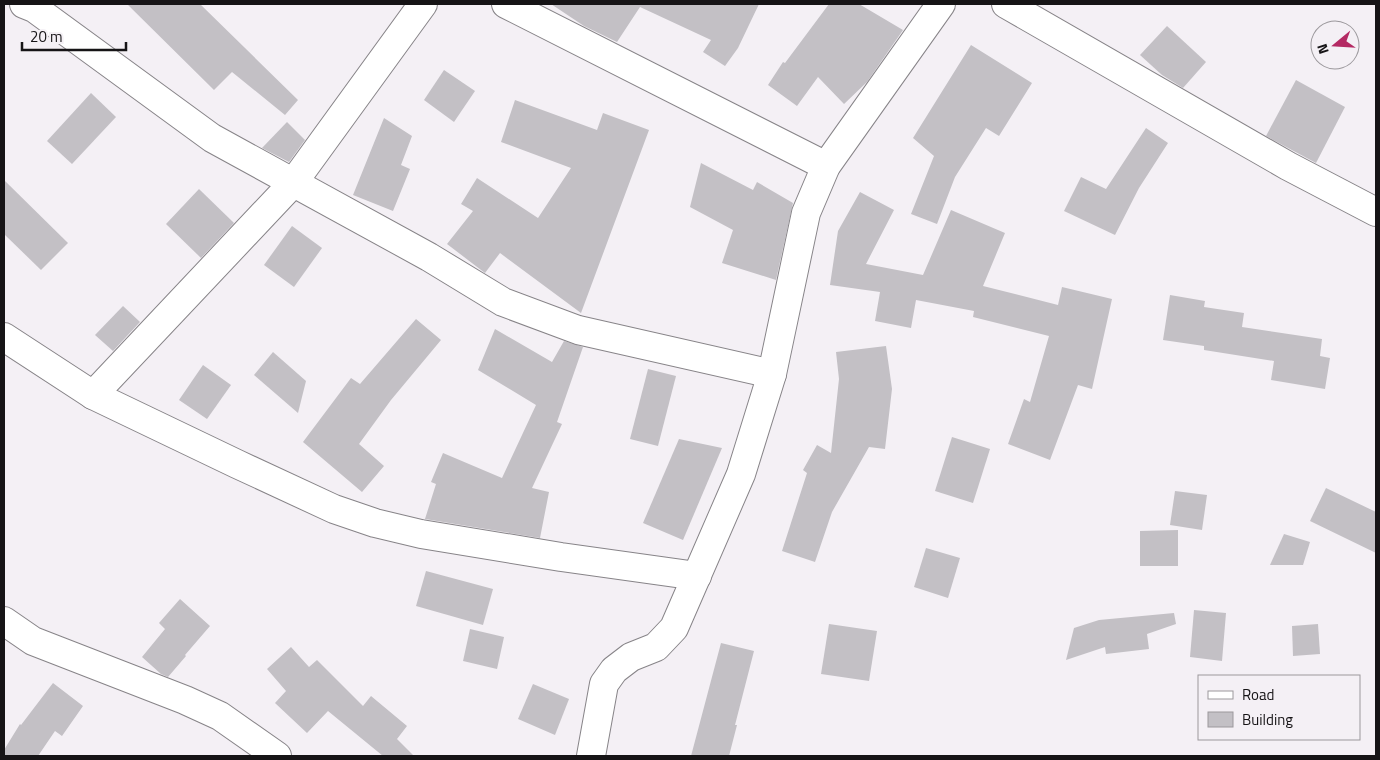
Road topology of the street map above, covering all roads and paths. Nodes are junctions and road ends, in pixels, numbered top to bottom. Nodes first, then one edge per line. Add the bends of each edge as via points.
1 (24, 4) edge
2 (423, 4) edge
3 (506, 4) edge
4 (941, 4) edge
5 (1006, 4) edge
6 (826, 166) junction
7 (293, 183) junction
8 (1376, 212) edge
9 (4, 337) edge
10 (772, 374) junction
11 (94, 395) junction
12 (697, 576) junction
13 (4, 621) edge
14 (277, 756) edge
15 (591, 756) edge

1 - 7 street via 34,8 212,138
2 - 7 street
3 - 6 street
4 - 6 street
5 - 8 street via 1288,166
6 - 10 street via 806,213
7 - 10 street via 430,257 503,302 578,330
7 - 11 street
9 - 11 street
10 - 12 street via 741,474
11 - 12 street via 334,509 375,523 420,534
12 - 15 street via 674,628 656,647 631,657 614,670 604,684
13 - 14 street via 33,641 220,716

